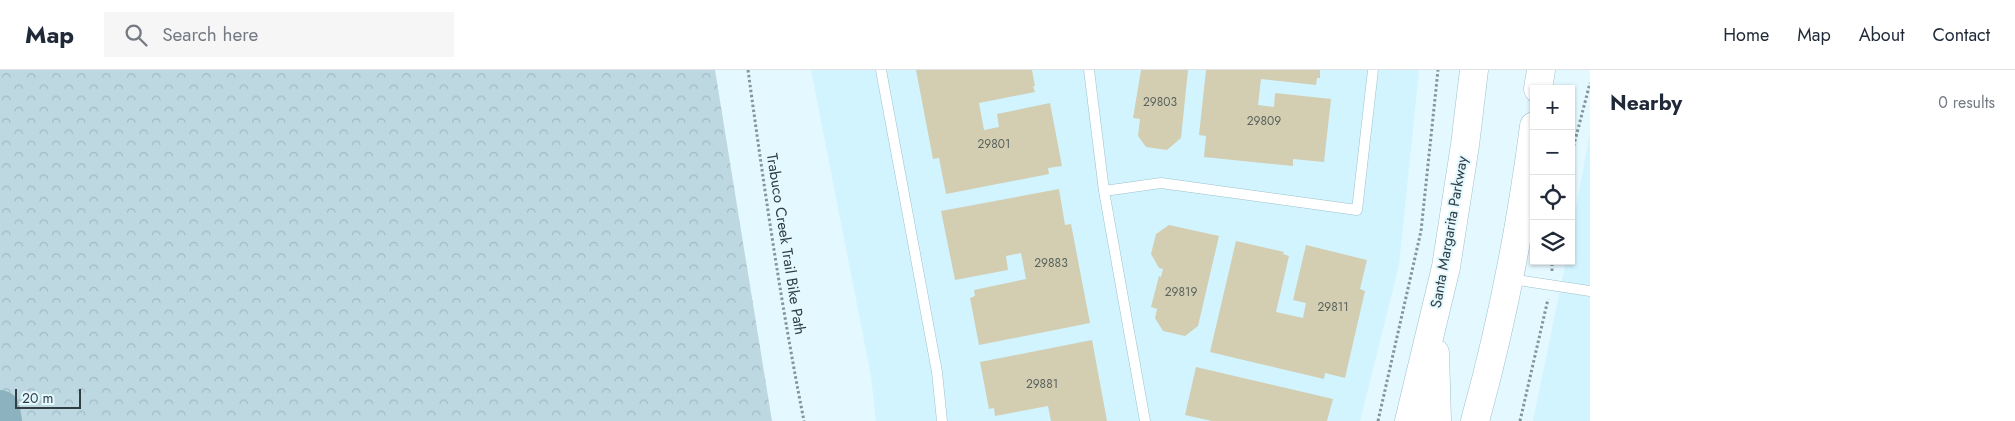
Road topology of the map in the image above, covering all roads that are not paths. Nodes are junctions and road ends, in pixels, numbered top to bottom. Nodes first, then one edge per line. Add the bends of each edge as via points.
1 (881, 70) edge
2 (1089, 70) edge
3 (1373, 70) edge
4 (1474, 70) edge
5 (1540, 70) edge
6 (1538, 85) edge
7 (1533, 130) edge
8 (1104, 191) junction
9 (1510, 279) junction
10 (1590, 291) edge
11 (1434, 319) junction
12 (942, 421) edge
13 (1145, 421) edge
14 (1409, 421) edge
15 (1437, 421) edge
16 (1475, 421) edge

1 - 12 lane via 938,372
2 - 8 lane
3 - 8 lane via 1357,210 1161,183
4 - 11 main road, Santa Margarita Parkway via 1446,267
5 - 6 main road
7 - 9 main road
8 - 13 lane
9 - 10 lane
9 - 16 main road
11 - 14 main road, Santa Margarita Parkway
11 - 15 main road

